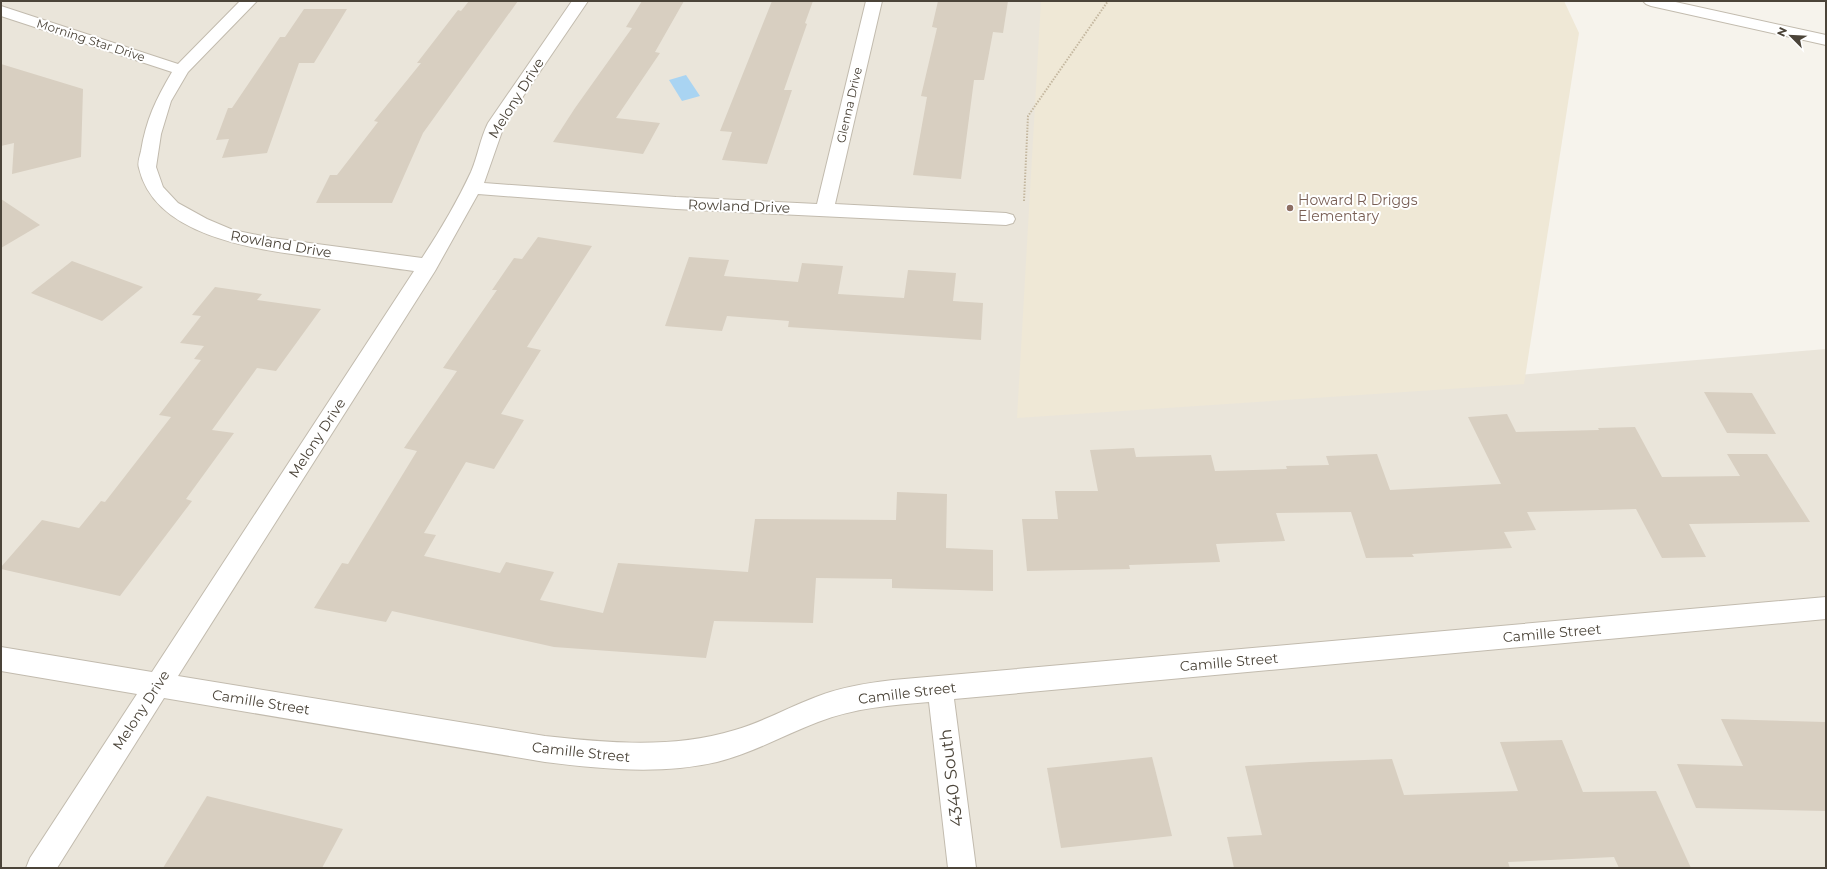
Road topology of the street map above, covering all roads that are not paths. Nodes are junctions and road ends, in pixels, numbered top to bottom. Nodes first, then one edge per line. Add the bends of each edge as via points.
1 (249, 1) edge
2 (580, 1) edge
3 (874, 1) edge
4 (1653, 1) edge
5 (1, 11) edge
6 (1826, 40) edge
7 (181, 70) junction
8 (472, 188) junction
9 (824, 209) junction
10 (1006, 219) dead end
11 (428, 266) junction
12 (1826, 608) edge
13 (1, 659) edge
14 (158, 685) junction
15 (940, 688) junction
16 (40, 868) edge
17 (962, 868) edge

1 - 7 street, Rowland Drive
2 - 8 street, Melony Drive via 497,123
3 - 9 street, Glenna Drive
4 - 6 street
5 - 7 street, Morning Star Drive
7 - 11 street, Rowland Drive via 164,101 152,134 147,167 155,189 172,207 200,224 229,236 272,245
8 - 9 street, Rowland Drive via 676,203
8 - 11 street, Melony Drive via 454,224
9 - 10 street, Rowland Drive
11 - 14 street, Melony Drive
12 - 15 street, Camille Street
13 - 14 street, Camille Street
14 - 15 street, Camille Street via 545,749 615,757 694,753 756,736 819,708 843,701
14 - 16 street, Melony Drive
15 - 17 street, 4340 South

